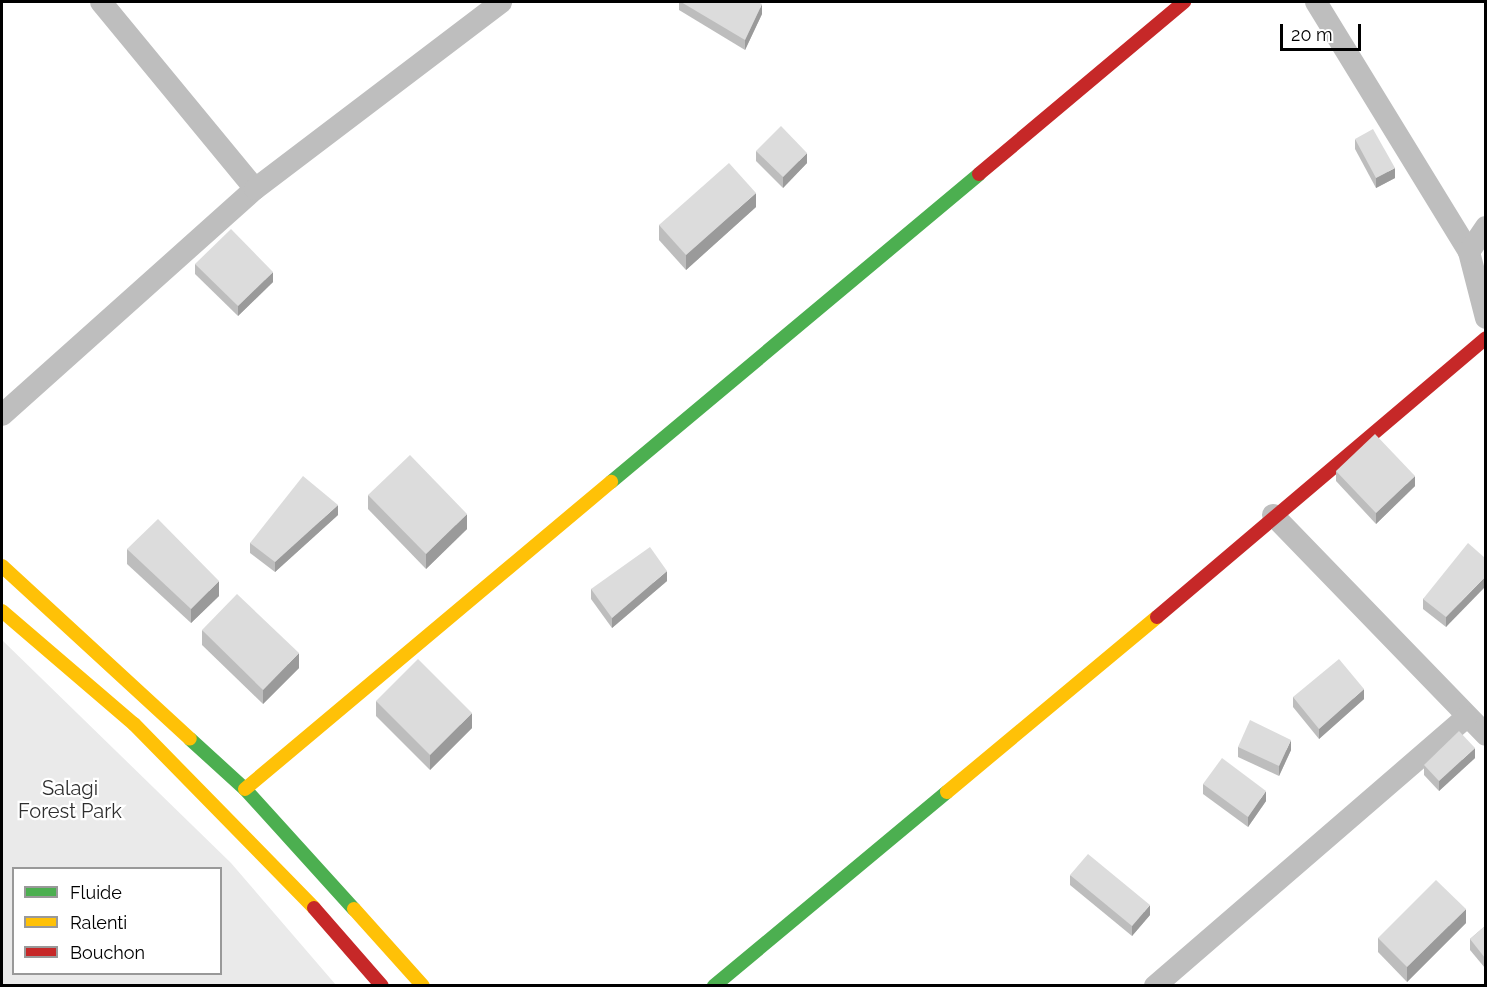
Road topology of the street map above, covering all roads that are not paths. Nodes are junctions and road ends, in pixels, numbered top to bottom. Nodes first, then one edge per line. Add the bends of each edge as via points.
1 (101, 2) edge
2 (501, 2) edge
3 (1184, 2) edge
4 (1316, 2) edge
5 (255, 189) junction
6 (1485, 227) edge
7 (1469, 252) junction
8 (1485, 318) edge
9 (1485, 338) edge
10 (2, 415) edge
11 (1273, 514) junction
12 (2, 566) edge
13 (2, 611) edge
14 (1466, 718) junction
15 (1485, 735) edge
16 (245, 789) junction
17 (382, 986) edge
18 (423, 986) edge
19 (714, 986) edge
20 (1155, 986) edge

1 - 5 street
2 - 5 street
3 - 16 street
4 - 7 street
5 - 10 street
6 - 7 street
7 - 8 street
9 - 11 street via 1481,347
11 - 14 street
11 - 19 street
12 - 16 street
13 - 17 street via 134,724 325,919
14 - 15 street
14 - 20 street
16 - 18 street

